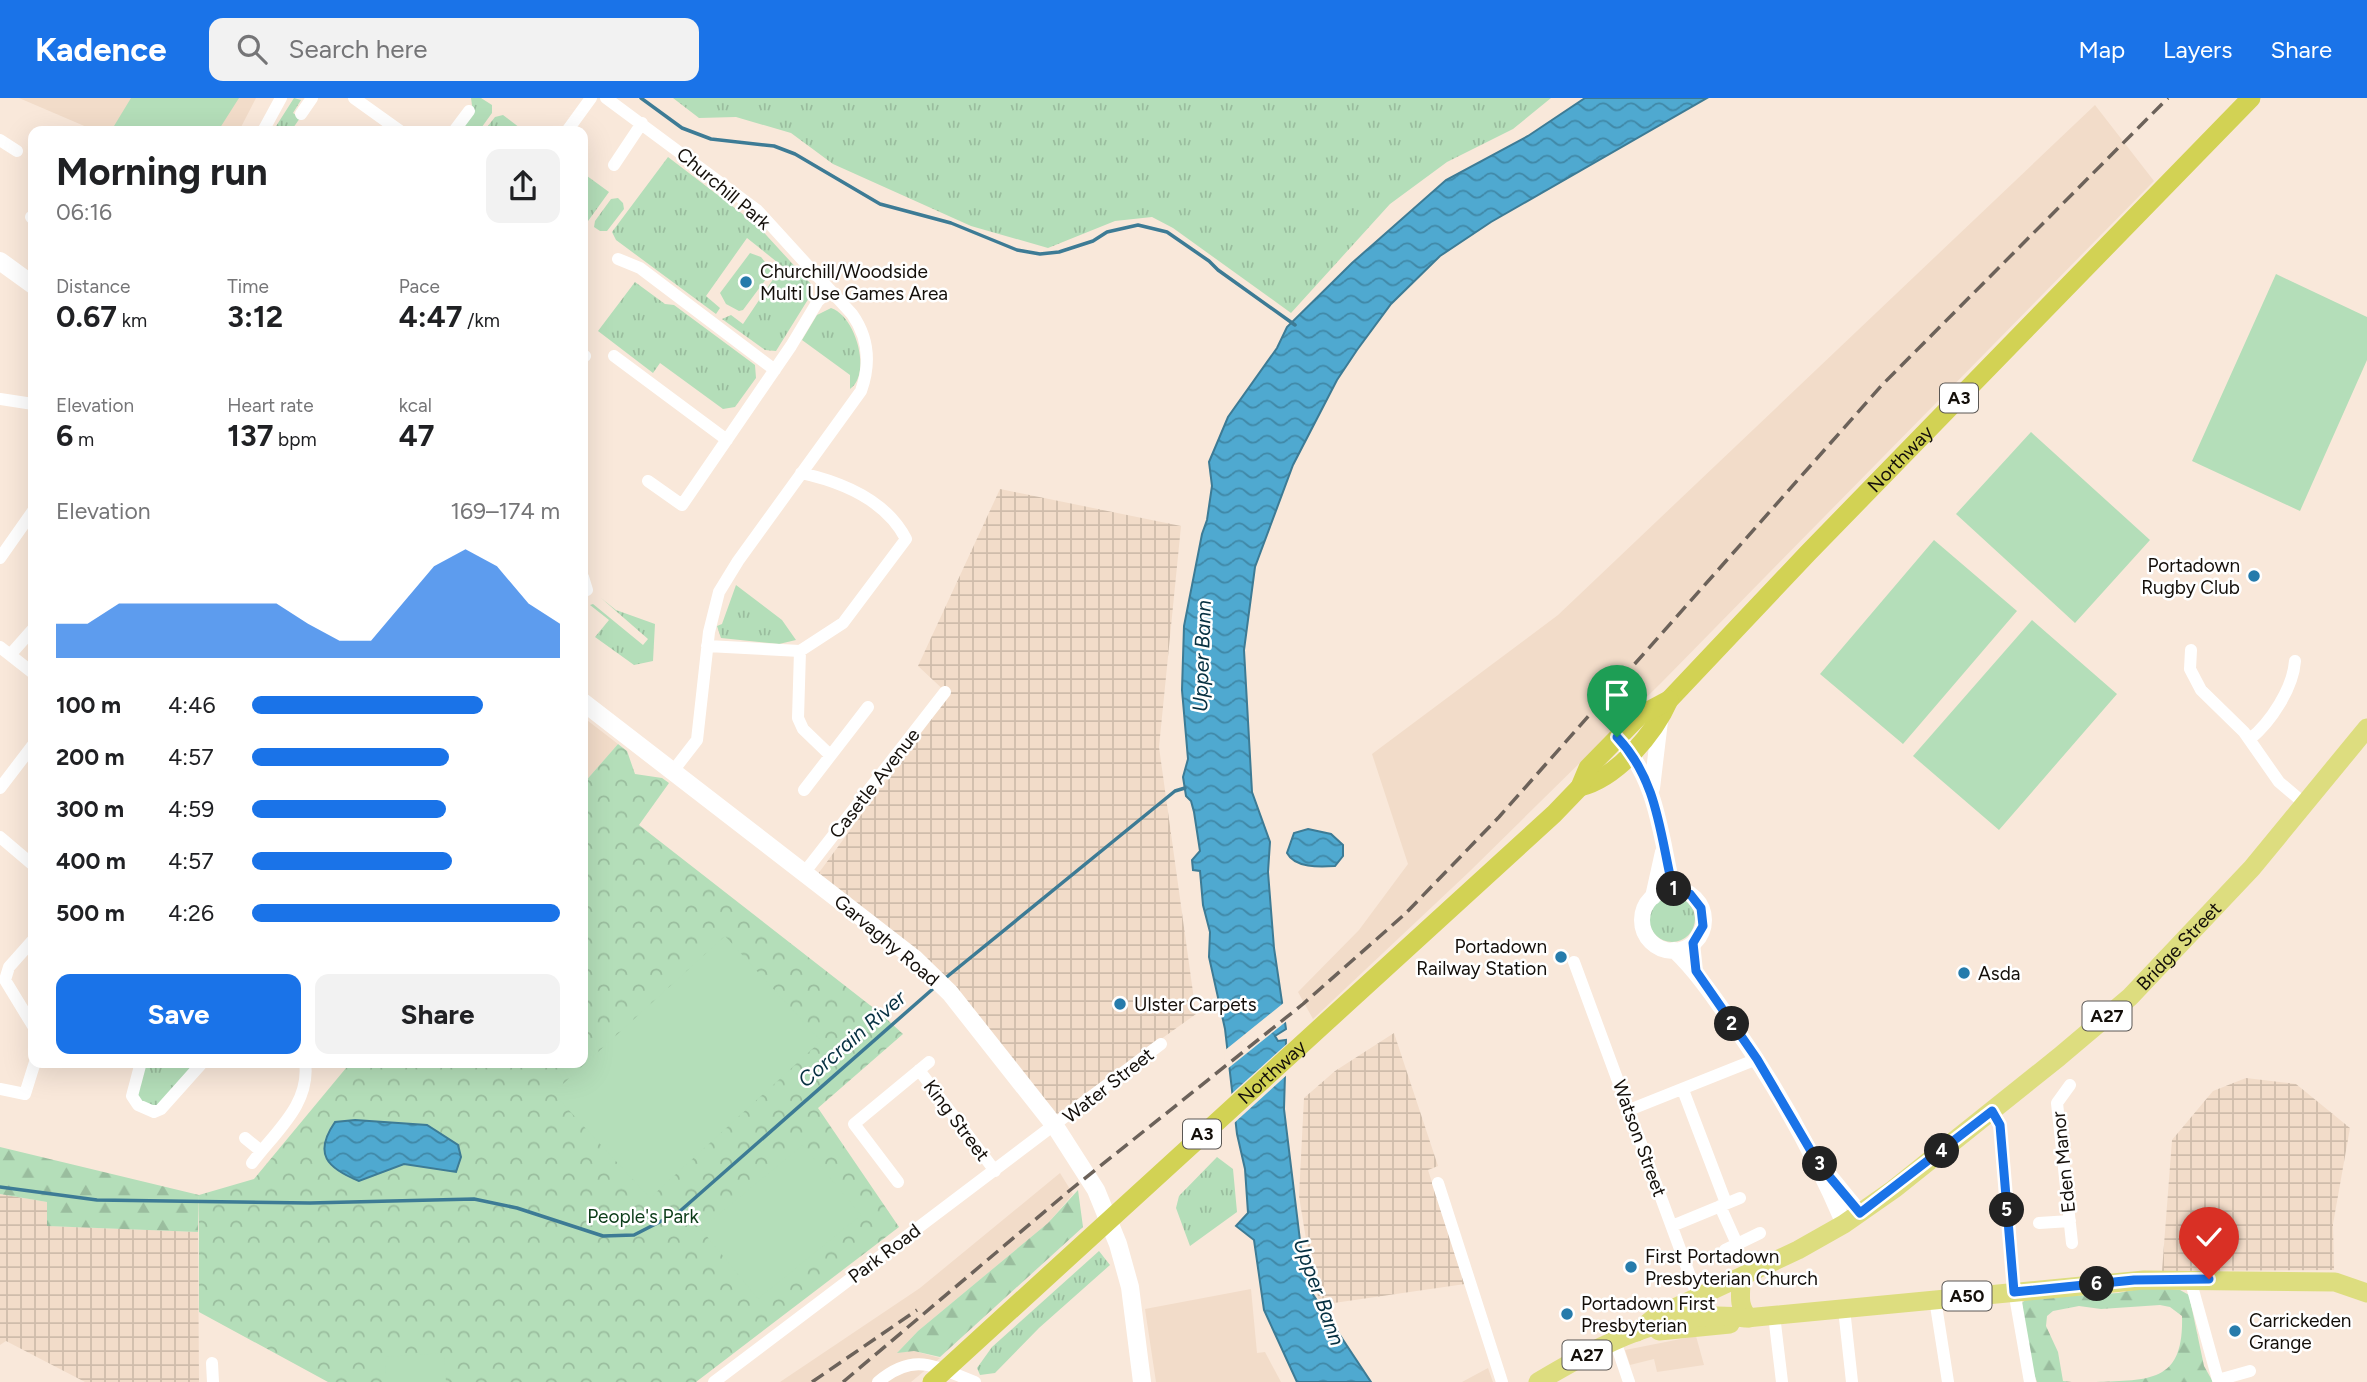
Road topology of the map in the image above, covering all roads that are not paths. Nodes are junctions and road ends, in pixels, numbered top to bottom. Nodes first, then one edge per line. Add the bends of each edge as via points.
1 (281, 98) edge
2 (312, 98) edge
3 (354, 98) edge
4 (591, 98) edge
5 (606, 98) edge
6 (2251, 98) edge
7 (373, 103) edge
8 (469, 111) dead end
9 (301, 114) dead end
10 (642, 123) junction
11 (266, 126) edge
12 (384, 126) edge
13 (458, 126) edge
14 (571, 126) edge
15 (614, 165) dead end
16 (618, 259) dead end
17 (0, 261) edge
18 (28, 281) edge
19 (829, 290) junction
20 (614, 356) dead end
21 (775, 370) junction
22 (0, 400) edge
23 (28, 403) edge
24 (727, 440) junction
25 (801, 473) junction
26 (648, 481) dead end
27 (28, 517) edge
28 (5, 542) edge
29 (0, 558) edge
30 (28, 633) edge
31 (707, 646) junction
32 (2191, 650) dead end
33 (5, 651) edge
34 (800, 651) junction
35 (2295, 661) dead end
36 (28, 669) edge
37 (945, 692) dead end
38 (1669, 700) junction
39 (588, 706) edge
40 (868, 708) dead end
41 (1660, 721) junction
42 (2367, 727) edge
43 (2250, 739) junction
44 (1624, 745) junction
45 (28, 751) edge
46 (830, 755) junction
47 (673, 771) junction
48 (3, 780) edge
49 (804, 790) dead end
50 (1652, 793) junction
51 (2305, 804) junction
52 (0, 836) edge
53 (1663, 850) junction
54 (28, 861) edge
55 (804, 873) junction
56 (1673, 889) junction
57 (1653, 897) junction
58 (1693, 943) junction
59 (28, 946) edge
60 (1674, 950) junction
61 (1574, 962) dead end
62 (1696, 971) junction
63 (28, 1018) edge
64 (1161, 1044) dead end
65 (1757, 1059) junction
66 (33, 1068) edge
67 (139, 1068) edge
68 (198, 1068) edge
69 (306, 1068) edge
70 (2070, 1085) dead end
71 (0, 1088) edge
72 (1683, 1090) junction
73 (1629, 1111) junction
74 (1992, 1111) junction
75 (1055, 1126) junction
76 (245, 1138) dead end
77 (261, 1151) junction
78 (251, 1163) dead end
79 (995, 1171) junction
80 (898, 1182) dead end
81 (1438, 1183) dead end
82 (1740, 1198) dead end
83 (1723, 1205) junction
84 (1852, 1218) junction
85 (2070, 1221) junction
86 (2039, 1223) dead end
87 (1672, 1226) junction
88 (1760, 1233) dead end
89 (1737, 1244) junction
90 (2072, 1244) dead end
91 (1725, 1250) dead end
92 (1747, 1278) junction
93 (2190, 1279) junction
94 (2014, 1292) junction
95 (2367, 1293) edge
96 (1935, 1299) junction
97 (1844, 1309) junction
98 (1698, 1314) junction
99 (1774, 1315) junction
100 (1748, 1318) junction
101 (1637, 1332) junction
102 (1615, 1341) junction
103 (212, 1363) dead end
104 (2250, 1371) dead end
105 (944, 1374) edge
106 (213, 1382) edge
107 (714, 1382) edge
108 (878, 1382) edge
109 (975, 1382) edge
110 (1142, 1382) edge
111 (1502, 1382) edge
112 (1538, 1382) edge
113 (1629, 1382) edge
114 (1782, 1382) edge
115 (1852, 1382) edge
116 (1948, 1382) edge
117 (2030, 1382) edge

1 - 11 street
2 - 9 street
3 - 7 street
4 - 14 street
5 - 10 street, Churchill Park
6 - 38 highway, Northway / A3
7 - 12 street
8 - 13 street
10 - 15 street
10 - 19 street, Churchill Park via 757,210
16 - 21 street via 640,268
17 - 18 main road
19 - 21 street
19 - 25 street, Churchill Park via 863,329 868,373 861,391
20 - 24 street
21 - 24 street
22 - 23 street
24 - 26 street via 681,505
25 - 31 street via 723,584
25 - 34 street via 849,486 897,521 905,539 843,623
27 - 28 street
28 - 29 street
30 - 33 street
31 - 34 street
31 - 47 street via 697,740
32 - 43 street via 2190,669 2201,690
33 - 36 street
34 - 46 street via 799,718 803,729
35 - 43 street via 2268,721
37 - 55 street, Casetle Avenue
38 - 41 highway, Northway / A3
38 - 44 highway, Northway / A3 via 1639,716
39 - 47 main road, Garvaghy Road
40 - 46 street
41 - 44 highway, Northway / A3
41 - 50 street
42 - 51 main road, Bridge Street / A27
43 - 51 street via 2279,782
44 - 50 street
44 - 105 highway, Northway / A3 via 1588,768 1580,787
45 - 48 street
46 - 49 street
47 - 55 main road, Garvaghy Road
50 - 53 street
51 - 74 main road, Bridge Street / A27 via 2252,868 2130,997
52 - 54 street
53 - 56 street
53 - 57 street
55 - 75 main road, Garvaghy Road via 932,974
56 - 57 street
56 - 58 street via 1690,894 1701,908 1703,926
57 - 60 street via 1643,912 1644,930 1655,945
58 - 60 street
58 - 62 street
59 - 63 street via 9,967 5,980
60 - 62 street
61 - 73 street, Watson Street
62 - 65 street
64 - 75 street, Water Street
65 - 72 street
65 - 84 street
66 - 71 street via 25,1094
67 - 68 street via 132,1096 138,1105 154,1112 161,1110
69 - 77 street via 304,1091 293,1113
70 - 85 street, Eden Manor via 2057,1103
72 - 73 street
72 - 83 street
73 - 87 street, Watson Street
74 - 84 main road, Bridge Street / A27
74 - 94 street via 2000,1125
75 - 79 street, Park Road
75 - 110 main road, Garvaghy Road via 1096,1190 1118,1244 1132,1296
76 - 77 street
77 - 78 street
79 - 80 street, King Street via 924,1066 854,1124
79 - 107 street, Park Road
81 - 111 street
82 - 83 street
83 - 87 street
83 - 89 street
84 - 92 main road, Bridge Street / A27
85 - 86 street
85 - 90 street, Eden Manor
87 - 98 street, Watson Street
88 - 89 street
89 - 91 street
92 - 98 main road, Bridge Street / A27
92 - 100 main road via 1743,1311
93 - 94 main road, A50
93 - 95 main road, A50 via 2335,1282
93 - 104 street via 2218,1380
94 - 96 main road, A50
94 - 117 street
96 - 97 main road, A50
96 - 116 street
97 - 99 main road, A50
97 - 115 street
98 - 100 main road, A50
98 - 101 main road, Bridge Street / A27
98 - 101 main road, Bridge Street / A27 via 1655,1317
99 - 100 main road, A50
99 - 114 street
101 - 102 main road, Bridge Street / A27
102 - 112 main road, Bridge Street / A27
102 - 113 street
103 - 106 street
108 - 109 street via 900,1366 913,1363

